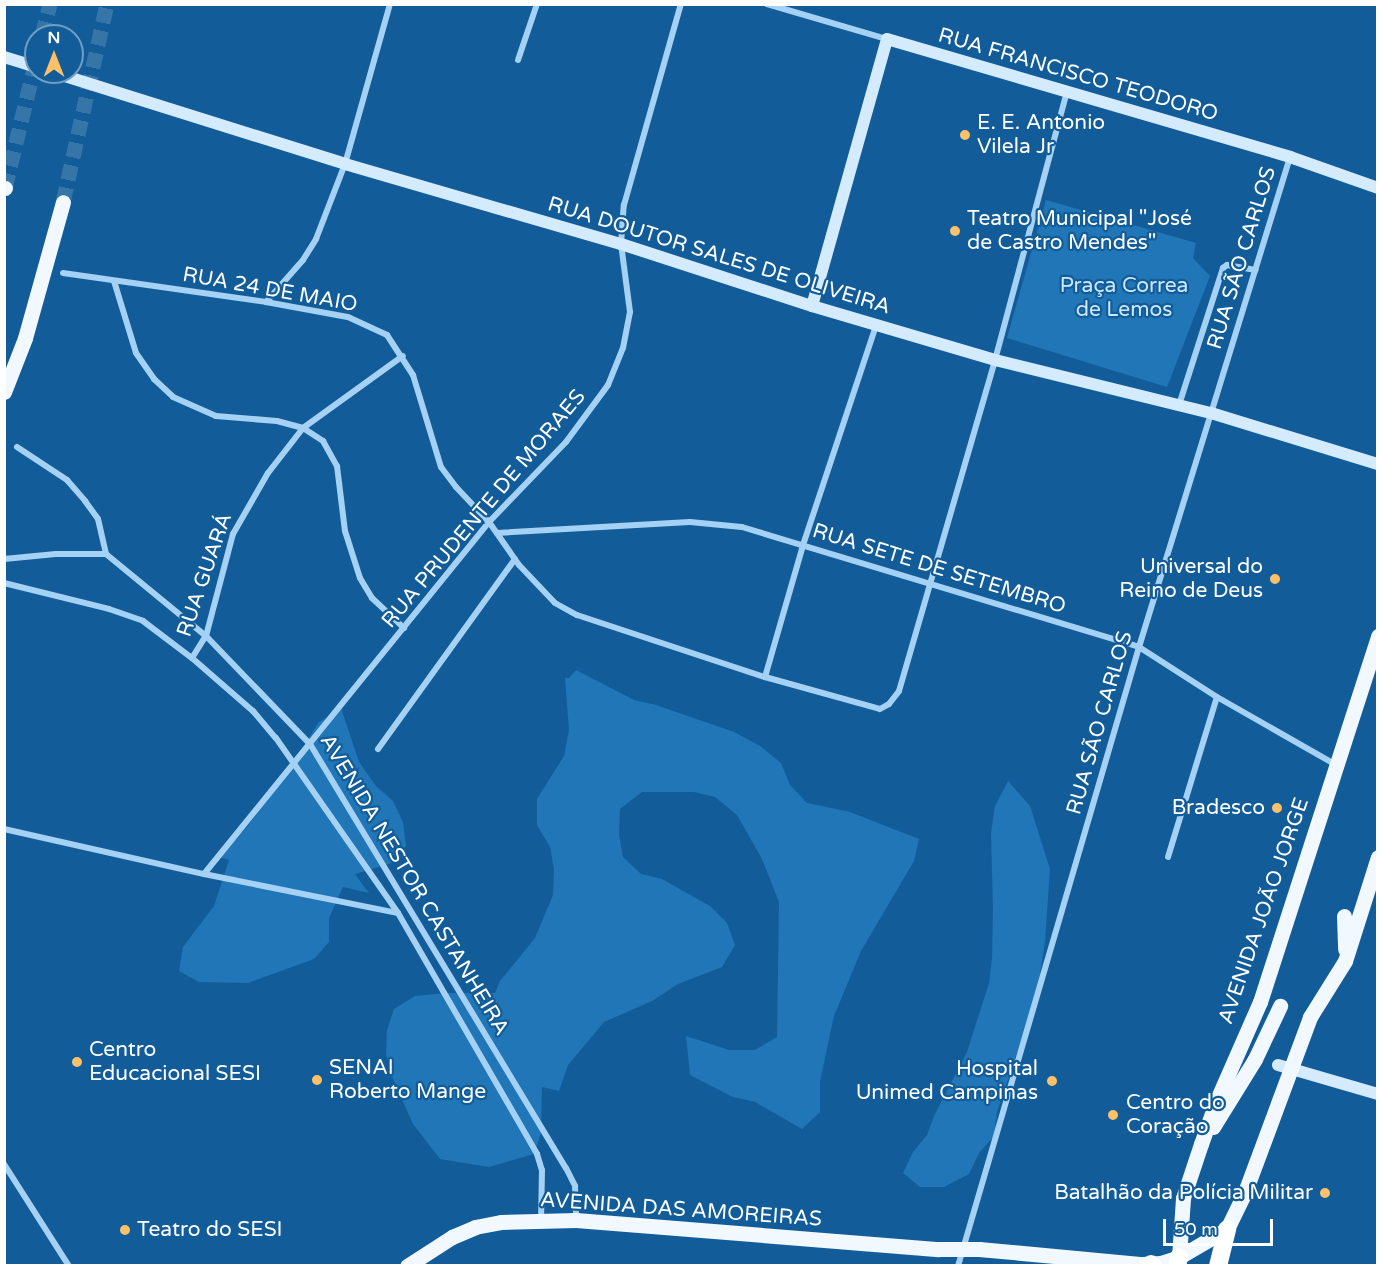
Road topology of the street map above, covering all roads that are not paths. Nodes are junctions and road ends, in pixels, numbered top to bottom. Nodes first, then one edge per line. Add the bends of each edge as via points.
1 (390, 4) edge
2 (537, 4) edge
3 (681, 4) edge
4 (767, 4) edge
5 (887, 39) junction
6 (4, 57) edge
7 (519, 60) dead end
8 (24, 63) edge
9 (84, 82) edge
10 (1068, 92) junction
11 (1290, 157) junction
12 (345, 164) junction
13 (1377, 188) edge
14 (63, 202) tunnel mouth
15 (621, 244) junction
16 (1256, 270) junction
17 (63, 273) dead end
18 (114, 281) junction
19 (266, 302) junction
20 (812, 306) junction
21 (876, 324) junction
22 (403, 356) junction
23 (995, 360) junction
24 (4, 392) edge
25 (1179, 405) junction
26 (1211, 413) junction
27 (303, 428) junction
28 (17, 447) dead end
29 (1377, 464) edge
30 (489, 522) junction
31 (497, 533) junction
32 (803, 544) junction
33 (106, 554) junction
34 (4, 559) edge
35 (515, 559) junction
36 (4, 583) edge
37 (932, 584) junction
38 (404, 628) junction
39 (206, 636) junction
40 (1377, 636) edge
41 (1139, 647) junction
42 (192, 658) junction
43 (765, 677) junction
44 (1217, 697) junction
45 (310, 744) junction
46 (378, 749) dead end
47 (292, 763) junction
48 (1338, 766) junction
49 (4, 829) edge
50 (1168, 857) dead end
51 (1377, 857) edge
52 (204, 874) junction
53 (398, 914) junction
54 (1344, 916) dead end
55 (1345, 961) junction
56 (1280, 1006) dead end
57 (1285, 1067) junction
58 (1377, 1094) edge
59 (1201, 1144) junction
60 (4, 1164) edge
61 (576, 1220) junction
62 (541, 1221) junction
63 (1227, 1229) junction
64 (963, 1248) junction
65 (1178, 1261) edge
66 (1152, 1265) edge
67 (69, 1266) edge
68 (406, 1266) edge
69 (958, 1266) edge
70 (1218, 1266) edge

1 - 12 street
2 - 7 street
3 - 15 street, RUA PRUDENTE DE MORAES via 626,194
4 - 5 street, RUA FRANCISCO TEODORO
5 - 10 main road, RUA FRANCISCO TEODORO
5 - 20 main road
6 - 8 main road
9 - 12 main road, RUA DOUTOR SALES DE OLIVEIRA
10 - 11 main road, RUA FRANCISCO TEODORO
10 - 23 street
11 - 13 main road, RUA FRANCISCO TEODORO
11 - 16 street, RUA SÃO CARLOS
12 - 15 main road, RUA DOUTOR SALES DE OLIVEIRA
12 - 19 street via 316,239
14 - 24 main road via 25,338
15 - 20 main road, RUA DOUTOR SALES DE OLIVEIRA
15 - 30 street, RUA PRUDENTE DE MORAES via 630,312 623,348 608,385 566,442
16 - 25 street via 1227,265 1223,268
16 - 26 street, RUA SÃO CARLOS
17 - 18 street, RUA 24 DE MAIO
18 - 19 street, RUA 24 DE MAIO
18 - 27 street via 136,353 173,397 216,416 277,421
19 - 22 street, RUA 24 DE MAIO via 348,317 387,335
20 - 21 main road, RUA DOUTOR SALES DE OLIVEIRA
21 - 23 main road, RUA DOUTOR SALES DE OLIVEIRA
21 - 32 street
22 - 27 street, RUA GUARÁ
22 - 30 street, RUA 24 DE MAIO via 413,375 441,467
23 - 25 main road, RUA DOUTOR SALES DE OLIVEIRA
23 - 37 street
25 - 26 main road, RUA DOUTOR SALES DE OLIVEIRA
26 - 29 main road, RUA DOUTOR SALES DE OLIVEIRA
26 - 41 street, RUA SÃO CARLOS
27 - 38 street via 322,441 337,466 345,531 360,579 372,598
27 - 39 street, RUA GUARÁ via 268,473 233,534
28 - 33 street via 67,480 86,501 98,519
30 - 31 street, RUA 24 DE MAIO
30 - 38 street, RUA PRUDENTE DE MORAES
31 - 32 street, RUA SETE DE SETEMBRO via 715,523
31 - 35 street, RUA 24 DE MAIO
32 - 37 street, RUA SETE DE SETEMBRO
32 - 43 street
33 - 34 street
33 - 39 street, AVENIDA NESTOR CASTANHEIRA
35 - 43 street, RUA 24 DE MAIO via 555,603 577,615
35 - 46 street
36 - 42 street, AVENIDA NESTOR CASTANHEIRA via 127,614 143,621
37 - 41 street, RUA SETE DE SETEMBRO
37 - 43 street, RUA 24 DE MAIO via 899,691 889,704 880,708
38 - 45 street, RUA PRUDENTE DE MORAES
39 - 42 street, RUA GUARÁ
39 - 45 street, AVENIDA NESTOR CASTANHEIRA
40 - 48 main road, AVENIDA JOÃO JORGE
41 - 44 street, RUA SETE DE SETEMBRO
41 - 64 street, RUA SÃO CARLOS
42 - 47 street, AVENIDA NESTOR CASTANHEIRA via 253,711
44 - 48 street, RUA SETE DE SETEMBRO
44 - 50 street
45 - 47 street, RUA PRUDENTE DE MORAES
45 - 61 street, AVENIDA NESTOR CASTANHEIRA via 566,1168 575,1186
47 - 52 street, RUA PRUDENTE DE MORAES
47 - 53 street, AVENIDA NESTOR CASTANHEIRA
48 - 59 main road, AVENIDA JOÃO JORGE via 1260,1002
49 - 52 street
51 - 55 main road
52 - 53 street
53 - 62 street, AVENIDA NESTOR CASTANHEIRA via 541,1162
54 - 55 main road
55 - 57 main road
56 - 59 main road via 1255,1059
57 - 58 main road
57 - 63 main road via 1245,1192
59 - 65 main road, AVENIDA JOÃO JORGE via 1184,1198
60 - 67 street
61 - 62 main road, AVENIDA DAS AMOREIRAS
61 - 64 main road, AVENIDA DAS AMOREIRAS
62 - 68 main road, AVENIDA DAS AMOREIRAS via 475,1227
63 - 65 main road
63 - 70 highway
64 - 66 main road
64 - 69 street, RUA SÃO CARLOS
65 - 66 main road

